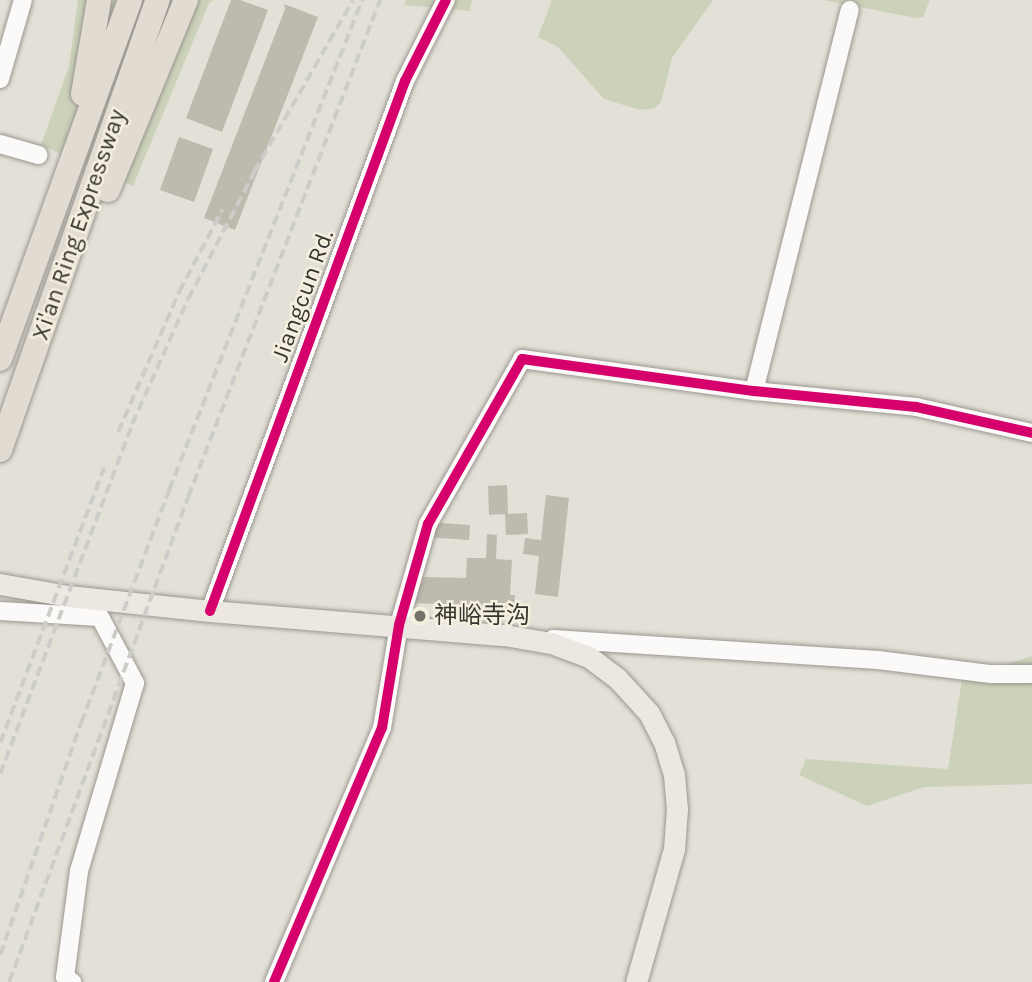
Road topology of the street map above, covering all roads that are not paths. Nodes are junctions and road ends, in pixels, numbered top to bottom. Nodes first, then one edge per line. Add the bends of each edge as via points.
1 (23, 0) edge
2 (99, 0) edge
3 (130, 0) edge
4 (159, 0) edge
5 (186, 0) edge
6 (446, 0) edge
7 (850, 10) dead end
8 (0, 79) edge
9 (0, 144) edge
10 (38, 155) dead end
11 (43, 240) junction
12 (0, 359) edge
13 (754, 391) junction
14 (12, 416) junction
15 (1032, 433) edge
16 (0, 450) edge
17 (0, 584) edge
18 (0, 611) edge
19 (210, 611) junction
20 (399, 625) junction
21 (504, 635) junction
22 (1032, 674) edge
23 (72, 982) edge
24 (274, 982) edge
25 (636, 982) edge

1 - 8 street
2 - 11 highway via 82,98
3 - 11 highway, Xi'an Ring Expressway
4 - 14 highway, Xi'an Ring Expressway
5 - 14 highway
6 - 19 street, Jiangcun Rd. via 405,81
7 - 13 street
9 - 10 street
11 - 12 highway, Xi'an Ring Expressway
13 - 15 street via 916,407
13 - 20 street via 522,359 428,524
14 - 16 highway, Xi'an Ring Expressway
17 - 19 main road
18 - 23 street via 100,617 135,682 79,872 65,977
19 - 20 main road
20 - 21 main road
20 - 24 street via 382,728
21 - 22 street
21 - 25 main road via 564,646 604,667 649,713 670,757 676,793 674,849

